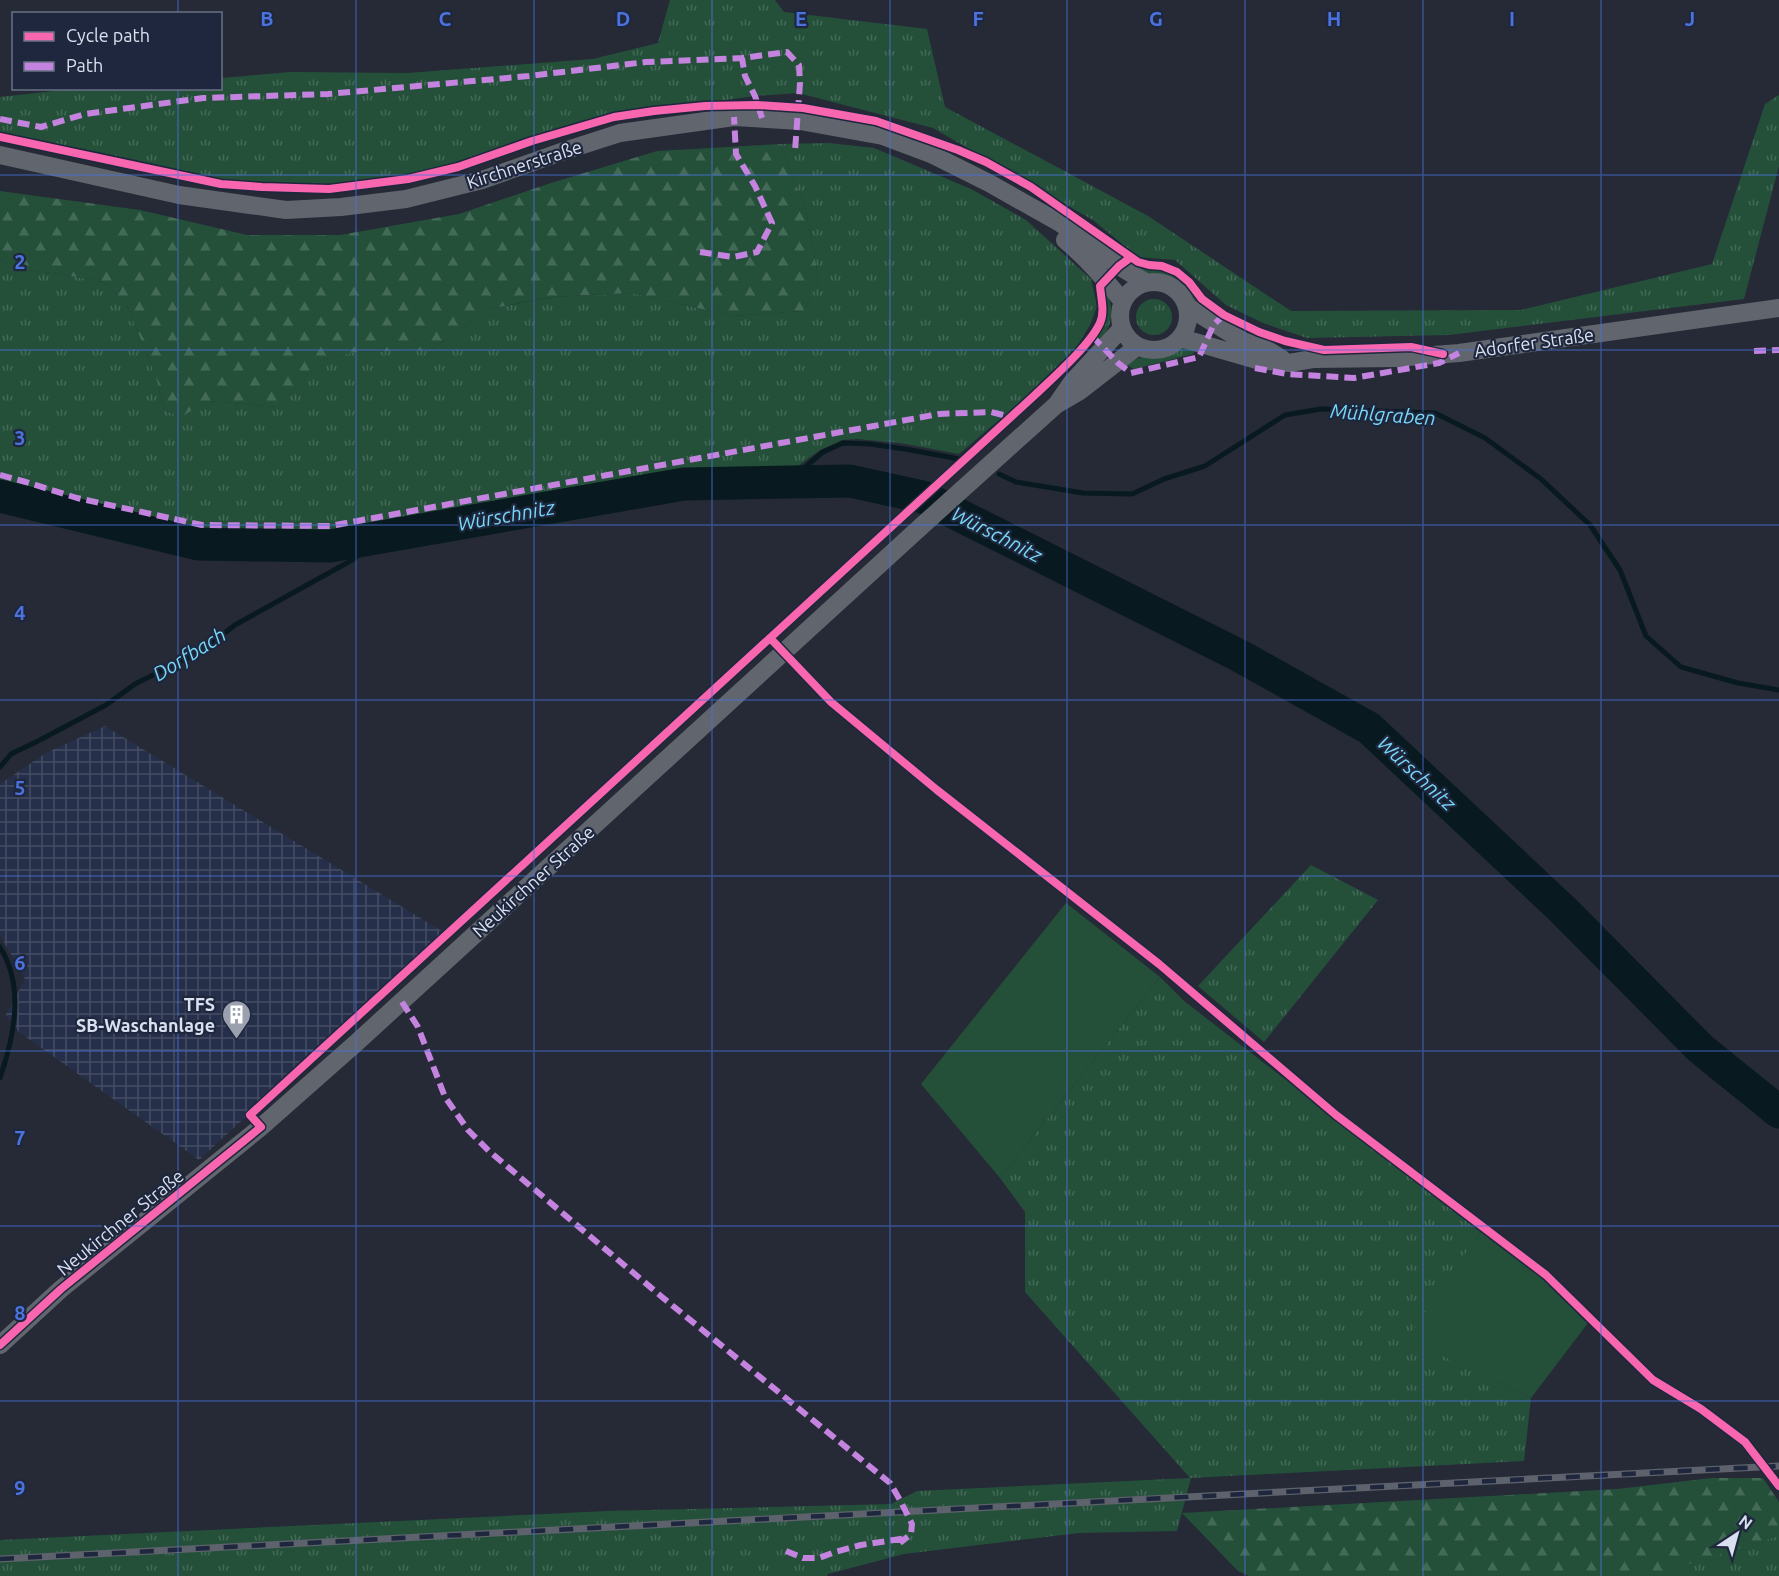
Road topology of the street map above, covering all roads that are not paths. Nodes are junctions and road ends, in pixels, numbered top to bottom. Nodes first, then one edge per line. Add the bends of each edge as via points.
1 (0, 155) edge
2 (1034, 208) junction
3 (1145, 282) junction
4 (1123, 302) junction
5 (1188, 307) junction
6 (1779, 308) edge
7 (1122, 328) junction
8 (1181, 338) junction
9 (1138, 346) junction
10 (1289, 363) junction
11 (1056, 405) junction
12 (0, 1345) edge

1 - 2 street, Kirchnerstraße via 179,195 286,210 406,199 482,180 620,133 734,117 762,118 883,136 931,154
2 - 3 street, Kirchnerstraße
2 - 4 street, Kirchnerstraße via 1097,270
3 - 4 street via 1128,293
3 - 5 street via 1171,286
4 - 7 street
5 - 8 street via 1189,318
5 - 10 street via 1243,341
6 - 10 street, Adorfer Straße via 1459,353
7 - 9 street
7 - 11 street, Neukirchner Straße
8 - 9 street via 1161,350
8 - 10 street, Adorfer Straße via 1257,360
9 - 11 street, Neukirchner Straße
11 - 12 street, Neukirchner Straße via 347,1052 61,1289

